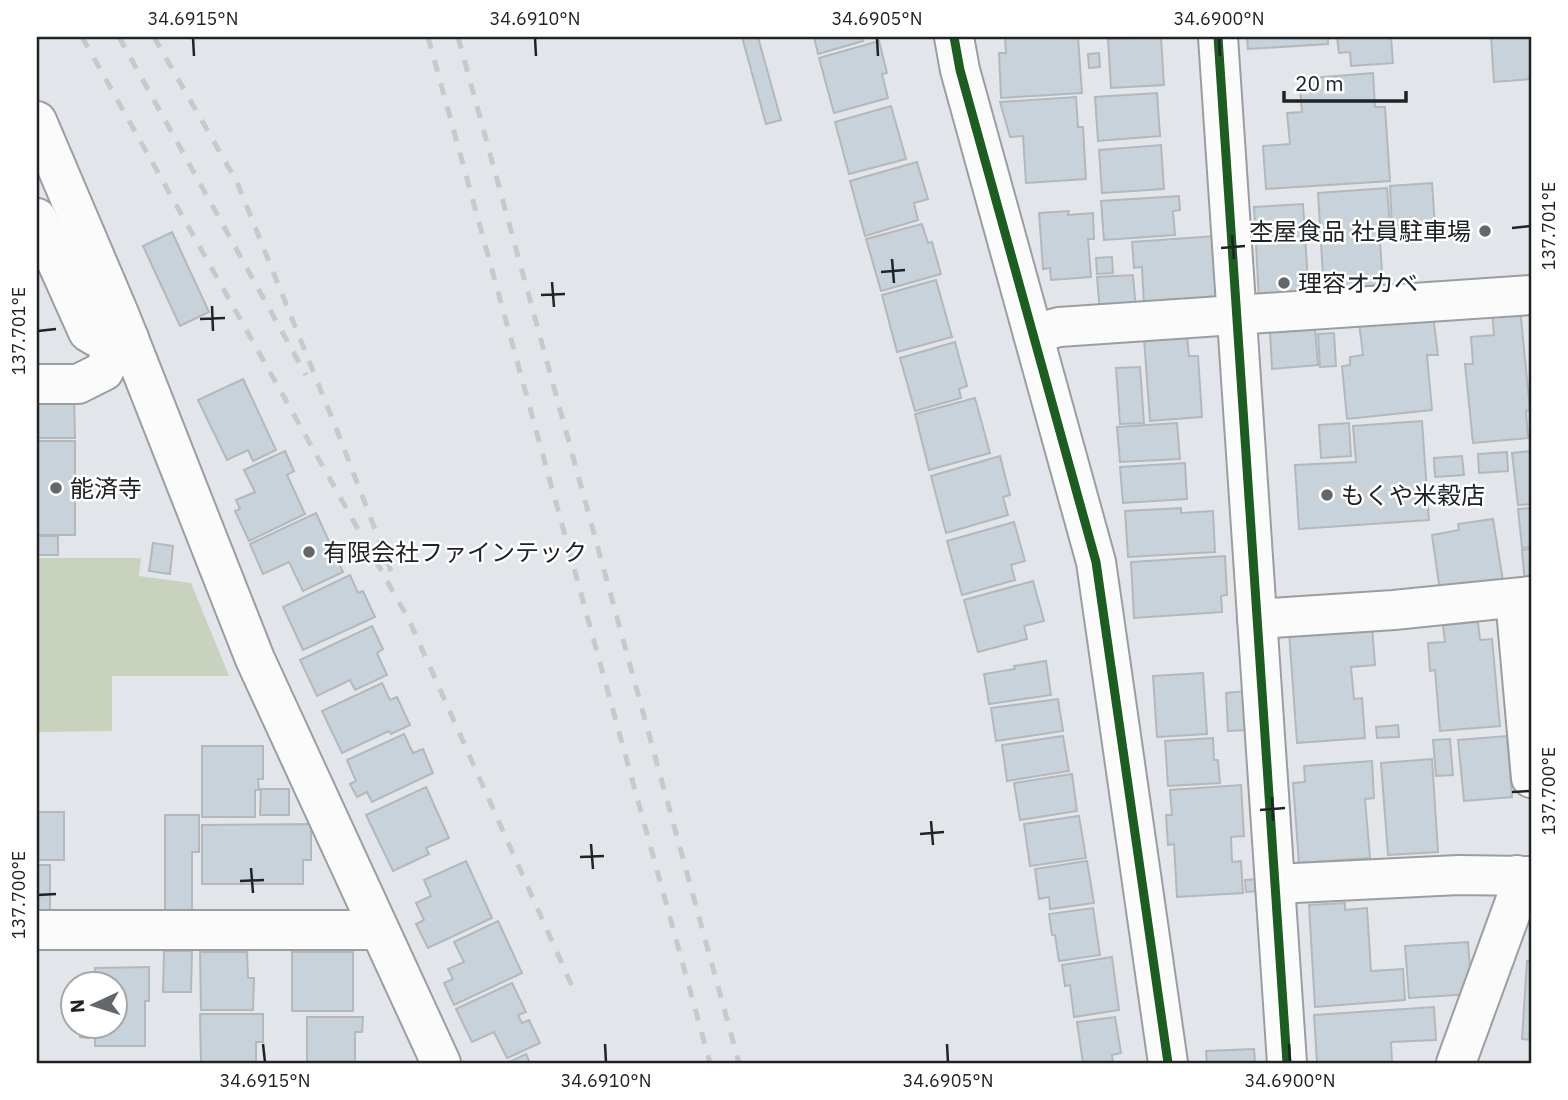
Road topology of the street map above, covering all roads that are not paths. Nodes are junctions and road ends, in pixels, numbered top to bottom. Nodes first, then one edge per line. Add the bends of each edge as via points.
1 (954, 37) edge
2 (1218, 37) edge
3 (37, 121) edge
4 (37, 218) edge
5 (1531, 295) edge
6 (1237, 315) junction
7 (1033, 334) junction
8 (122, 341) junction
9 (37, 384) edge
10 (1523, 597) edge
11 (1257, 619) junction
12 (1531, 778) edge
13 (1524, 876) edge
14 (1275, 884) junction
15 (37, 930) edge
16 (379, 930) junction
17 (441, 1063) edge
18 (1168, 1063) edge
19 (1287, 1063) edge
20 (1456, 1063) edge

1 - 7 street
2 - 6 street
3 - 8 street
4 - 8 street via 88,332 100,340
5 - 6 street
6 - 7 street via 1059,327
6 - 11 street
7 - 18 street via 1096,562
8 - 9 street via 104,371 78,384
8 - 16 street via 255,659
10 - 11 street
10 - 12 street
11 - 14 street
13 - 14 street
13 - 20 street
14 - 19 street
15 - 16 street
16 - 17 street

